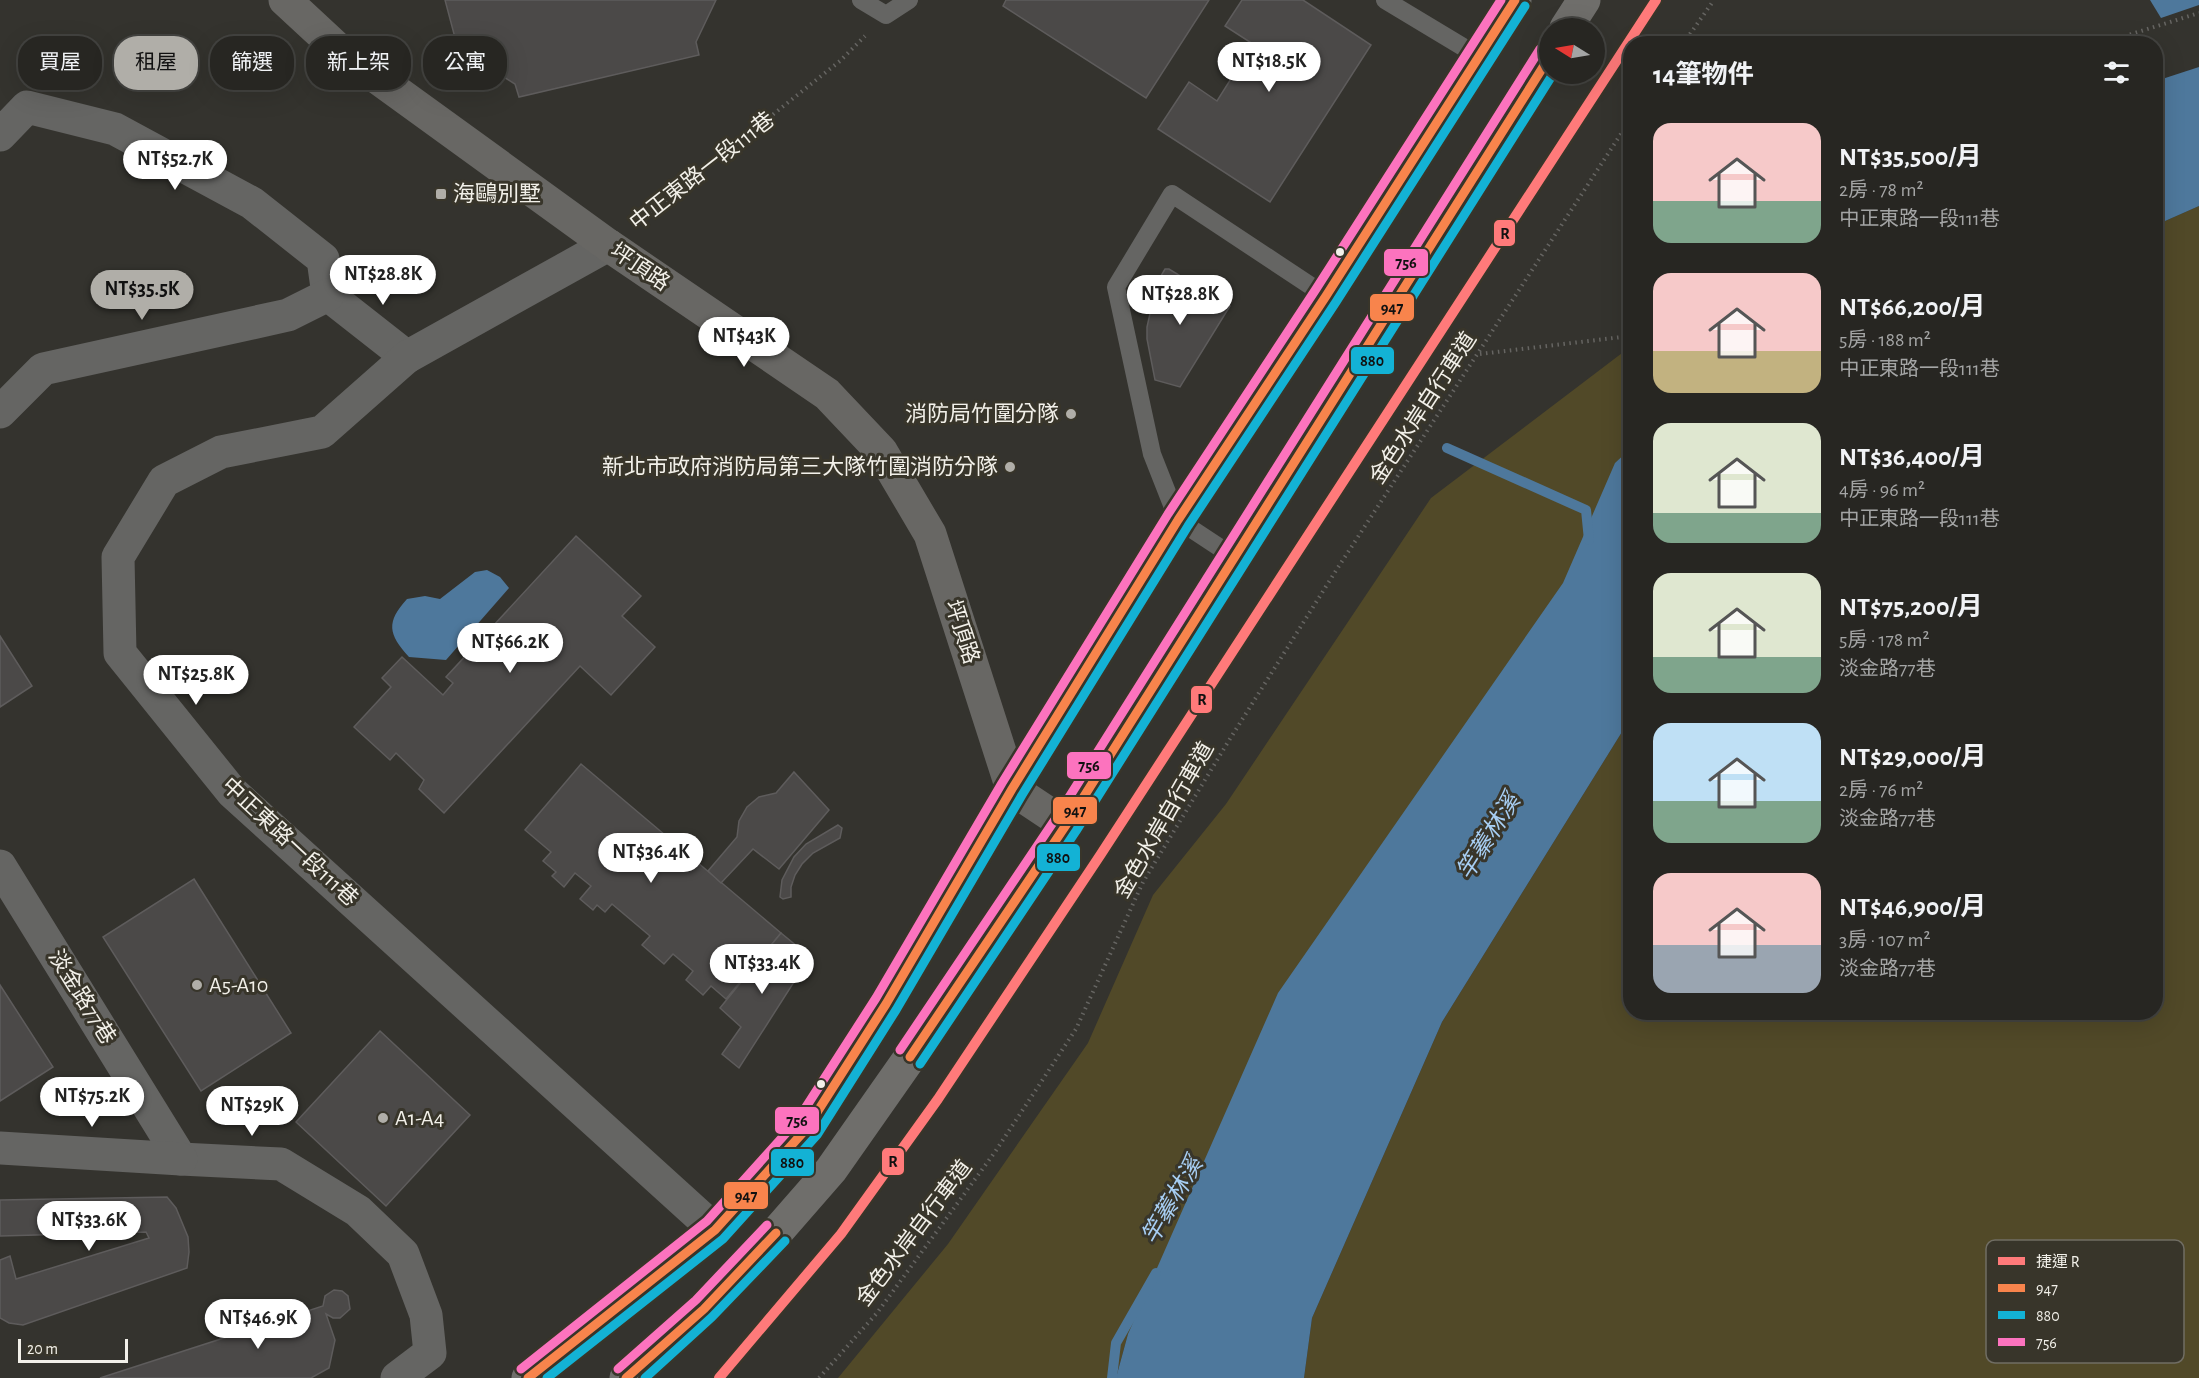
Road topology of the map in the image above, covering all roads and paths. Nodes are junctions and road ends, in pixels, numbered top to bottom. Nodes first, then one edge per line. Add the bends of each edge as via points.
1 (285, 0) edge
2 (861, 0) edge
3 (909, 0) edge
4 (1385, 0) edge
5 (1515, 0) edge
6 (1584, 0) edge
7 (1714, 0) edge
8 (2199, 13) edge
9 (886, 15) junction
10 (1572, 18) edge
11 (1689, 36) edge
12 (2125, 36) edge
13 (1478, 56) junction
14 (1539, 72) edge
15 (1623, 130) edge
16 (0, 135) edge
17 (608, 245) junction
18 (328, 295) junction
19 (1326, 296) junction
20 (1623, 336) edge
21 (1479, 354) junction
22 (407, 357) junction
23 (0, 412) edge
24 (1178, 520) junction
25 (1234, 557) junction
26 (1012, 789) junction
27 (1065, 825) junction
28 (0, 866) edge
29 (0, 1148) edge
30 (182, 1159) junction
31 (715, 1230) junction
32 (397, 1378) edge
33 (528, 1378) edge
34 (626, 1378) edge
35 (819, 1378) edge

1 - 17 street, 坪頂路 via 339,50
2 - 9 lane
3 - 9 lane
4 - 13 lane
5 - 13 main road
6 - 10 main road
7 - 11 path
8 - 12 path
9 - 17 path, 中正東路一段111巷 via 840,61
13 - 19 main road
14 - 25 main road
15 - 21 path, 金色水岸自行車道
16 - 18 street via 27,106 115,129 252,204 323,259
17 - 22 street, 中正東路一段111巷
17 - 26 street, 坪頂路 via 827,394 881,451 930,534
18 - 22 street
18 - 23 street via 288,315 43,369
19 - 24 main road
19 - 24 lane via 1172,194 1116,287 1152,454
20 - 21 path
21 - 35 path, 金色水岸自行車道 via 1336,569 1143,882 1069,1039 994,1152 877,1313
22 - 31 street, 中正東路一段111巷 via 321,432 221,452 164,481 118,557 120,653 232,792
24 - 25 lane
24 - 26 main road
25 - 27 main road
26 - 27 street
26 - 31 main road via 886,1004 807,1128
27 - 34 main road via 831,1170 749,1264
28 - 30 street, 淡金路77巷
29 - 30 street
30 - 32 street via 280,1164 358,1211 403,1254 426,1315 430,1353
31 - 33 main road

